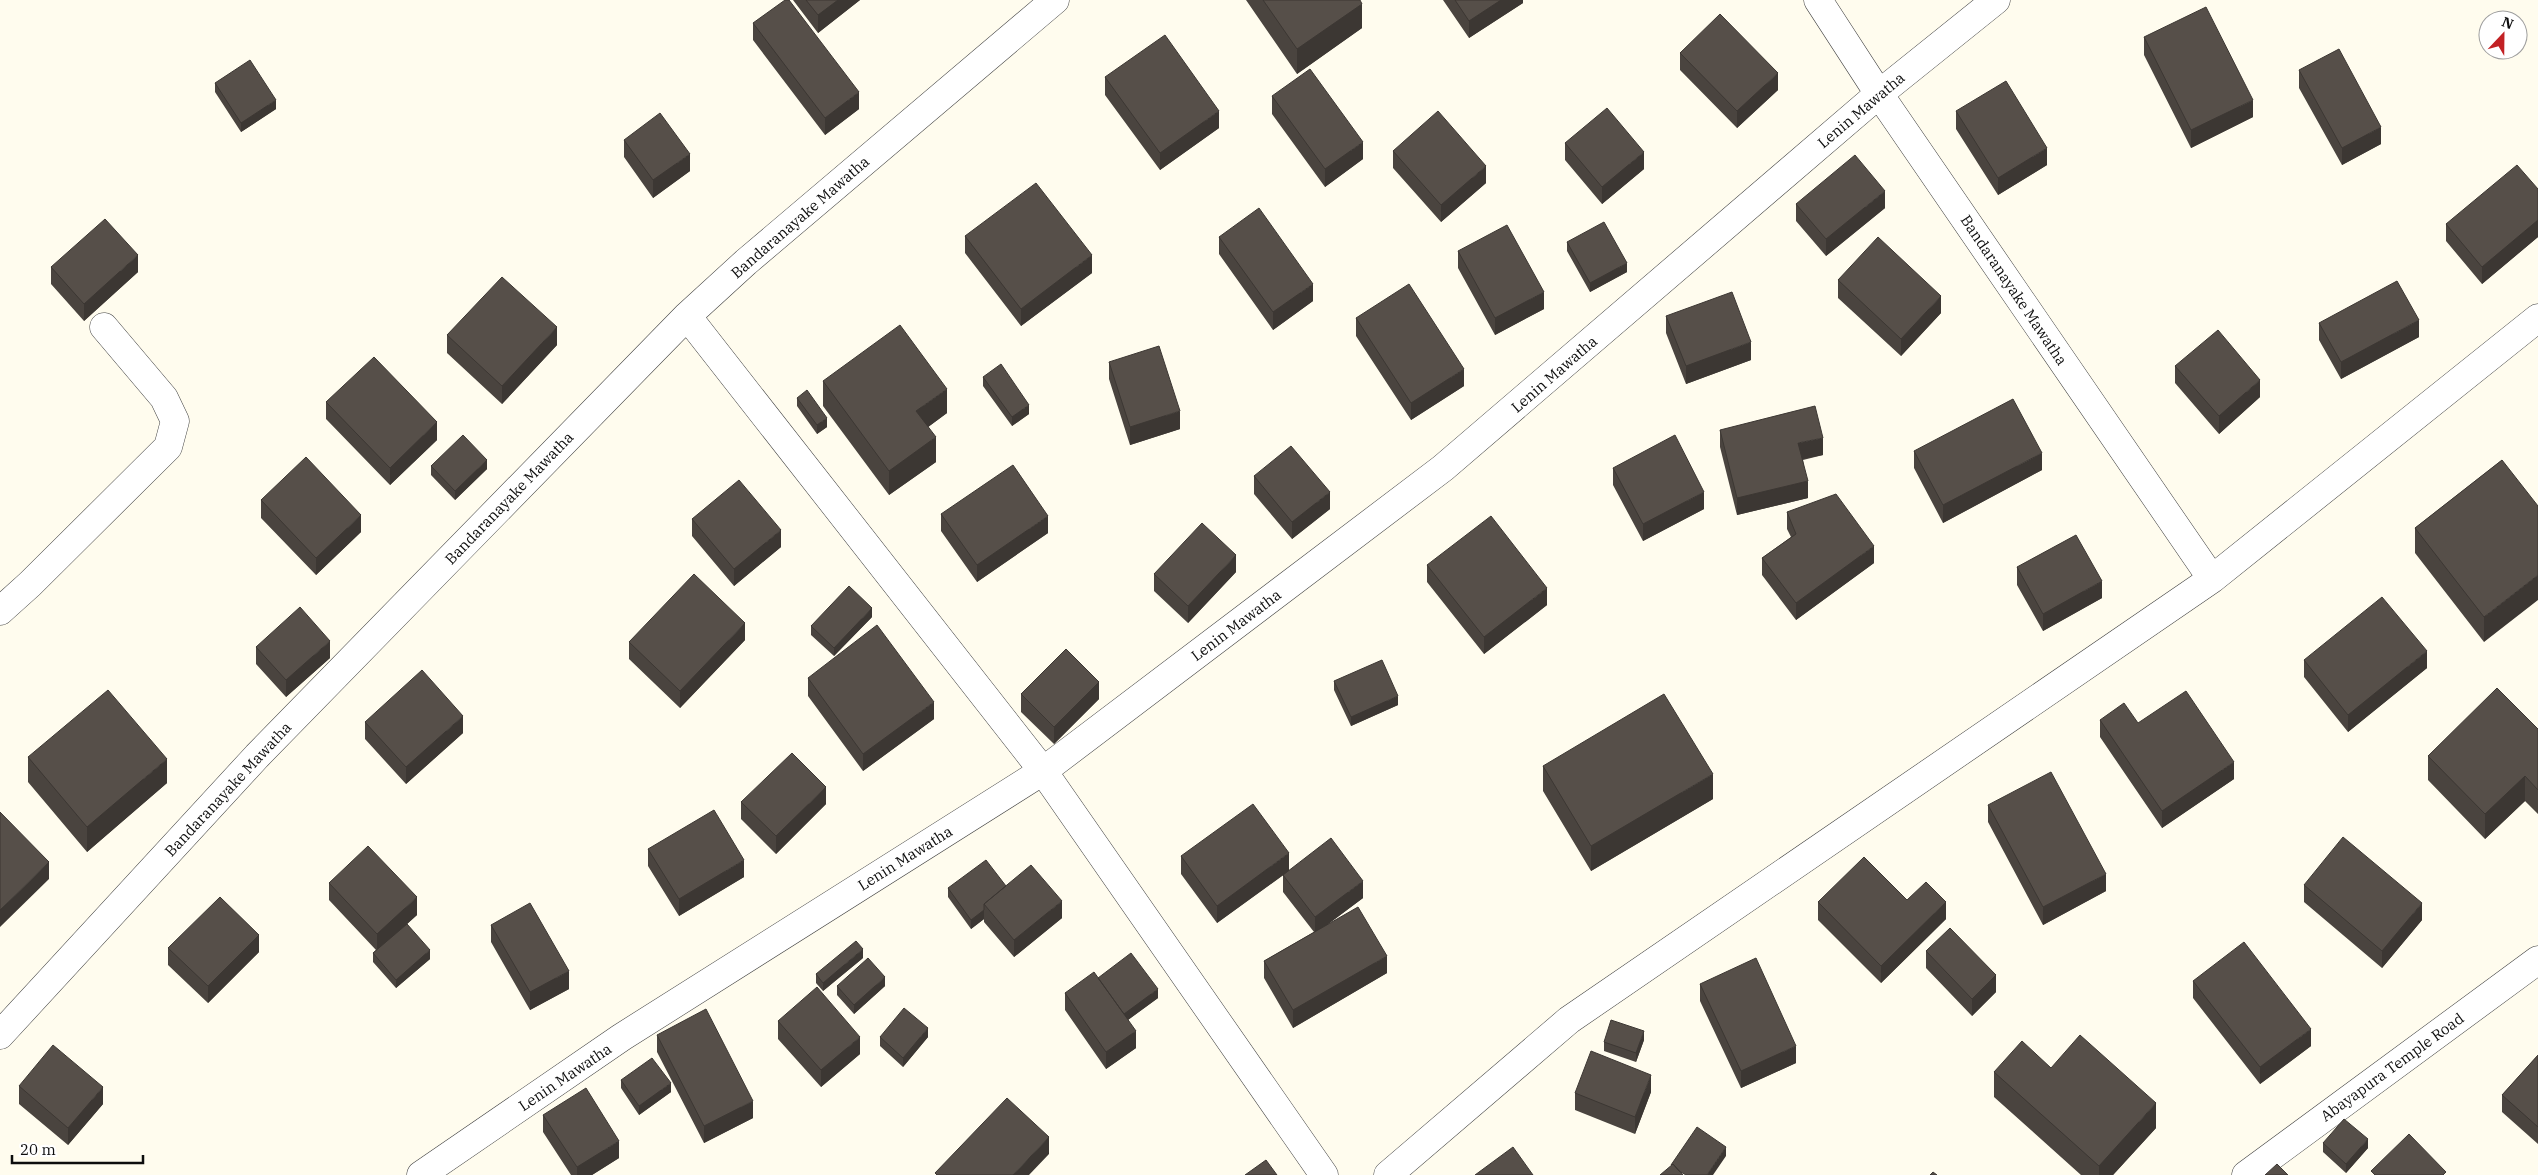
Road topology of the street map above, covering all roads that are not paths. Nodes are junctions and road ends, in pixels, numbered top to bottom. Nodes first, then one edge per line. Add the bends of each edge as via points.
1 (1055, 0) edge
2 (1818, 0) edge
3 (1996, 0) edge
4 (1879, 94) junction
5 (687, 316) junction
6 (2538, 318) edge
7 (104, 327) dead end
8 (2212, 579) junction
9 (0, 611) edge
10 (1043, 771) junction
11 (2538, 960) edge
12 (0, 1035) edge
13 (421, 1175) edge
14 (1324, 1175) edge
15 (1388, 1175) edge
16 (2246, 1175) edge

1 - 5 street, Bandaranayake Mawatha via 746,262
2 - 4 street, Bandaranayake Mawatha
3 - 4 street, Lenin Mawatha
4 - 8 street, Bandaranayake Mawatha
4 - 10 street, Lenin Mawatha via 1443,468
5 - 10 street
5 - 12 street, Bandaranayake Mawatha via 257,756
6 - 8 street
7 - 9 street via 164,398 175,420 168,447
8 - 15 street via 1569,1020
10 - 13 street, Lenin Mawatha via 622,1037
10 - 14 street
11 - 16 street, Abayapura Temple Road

